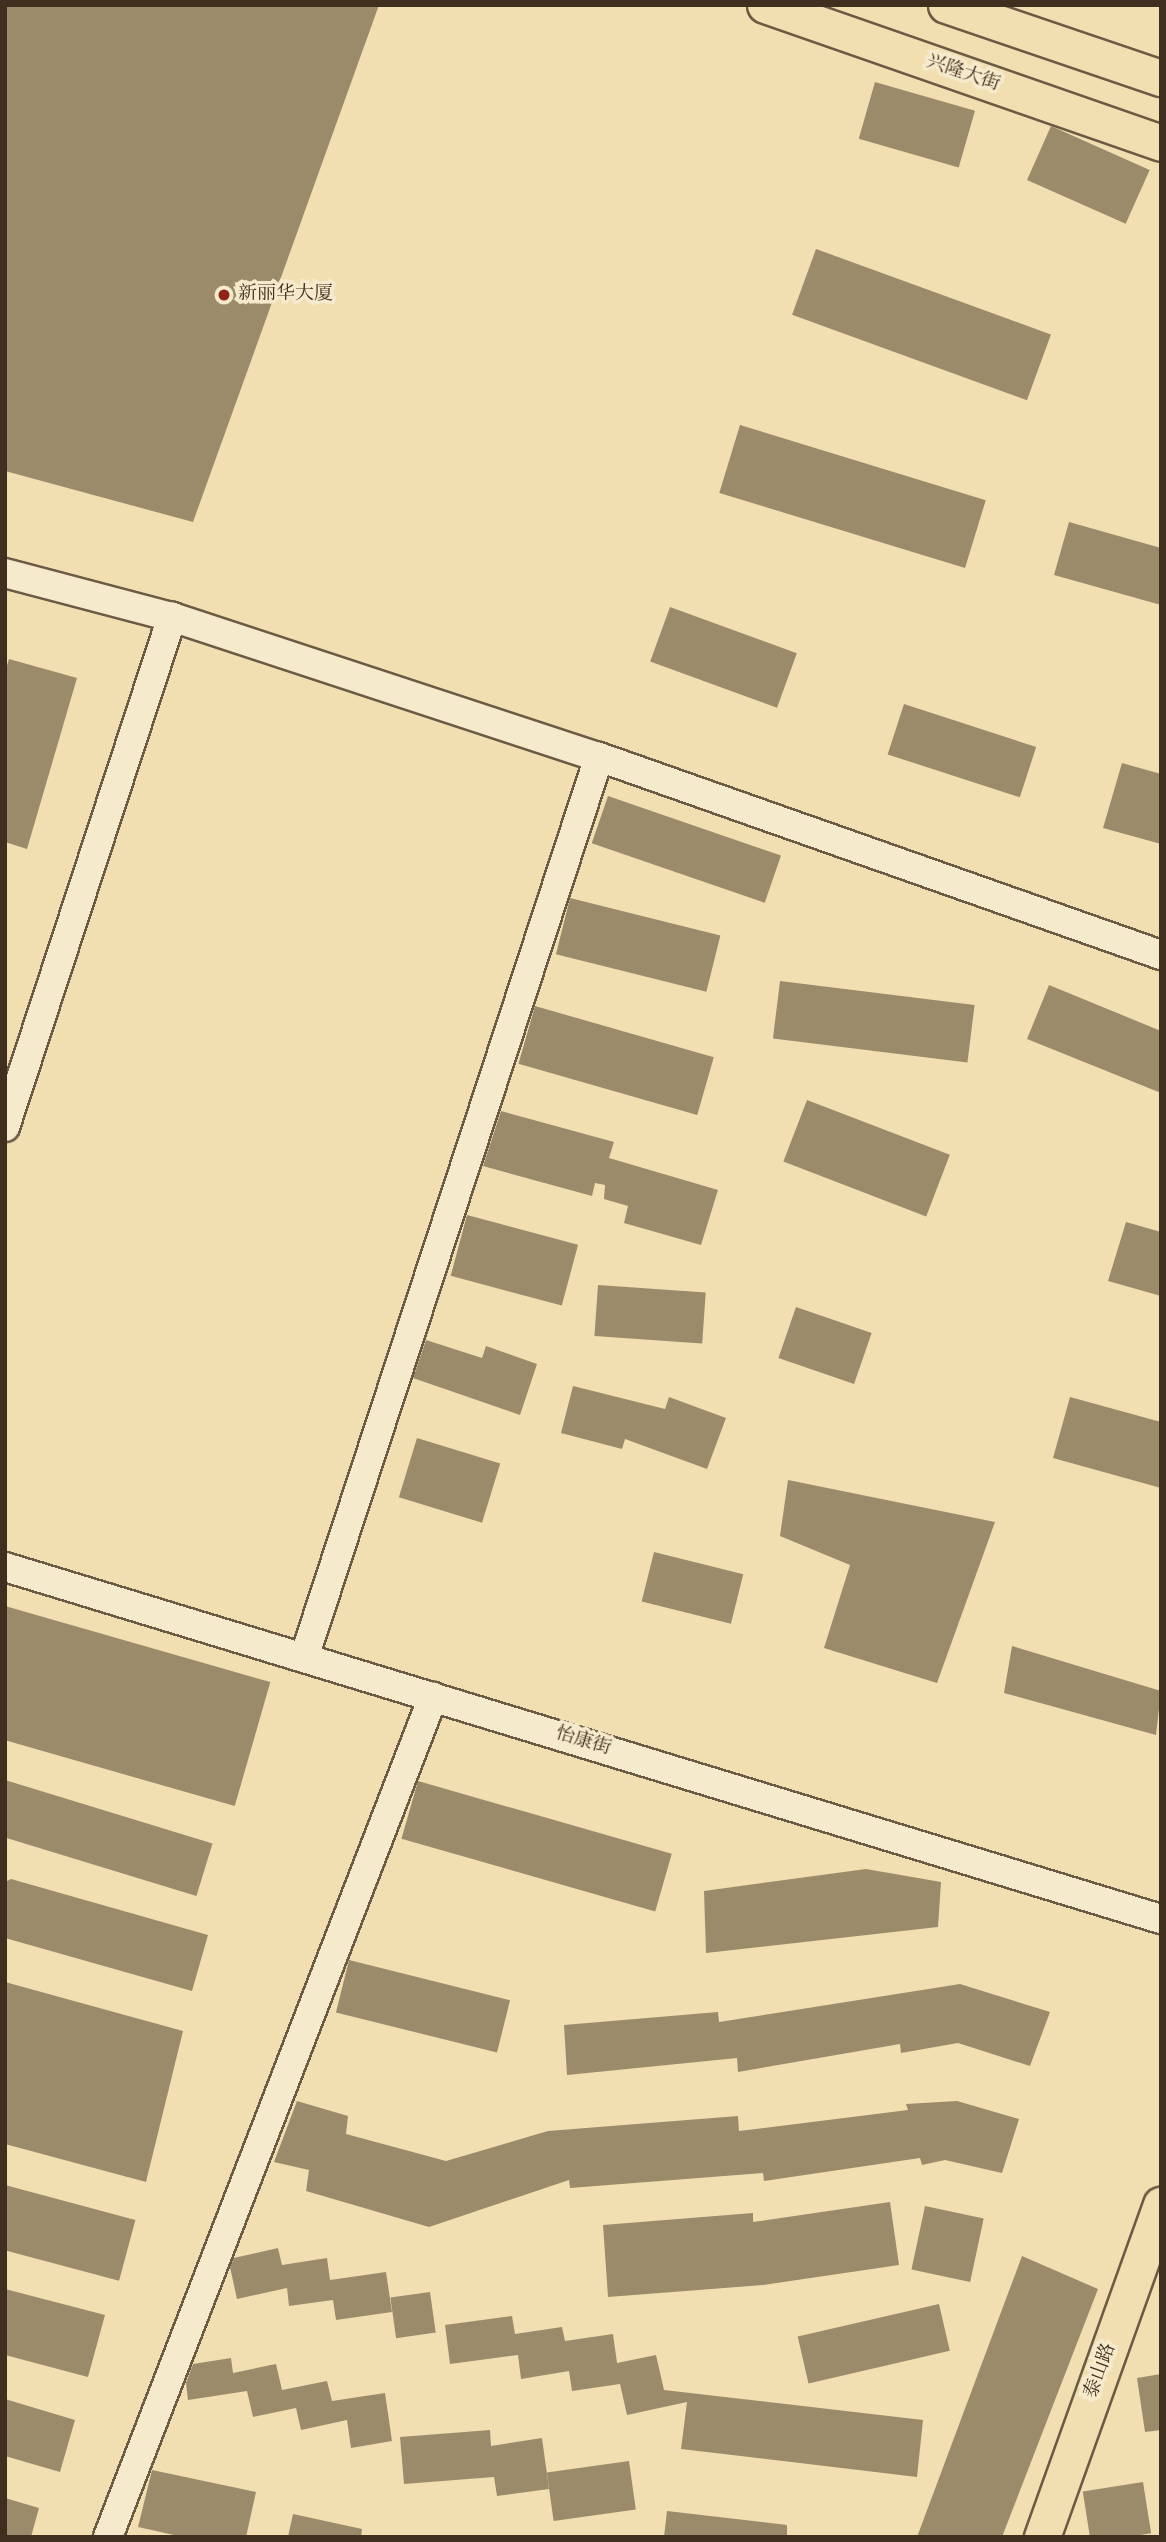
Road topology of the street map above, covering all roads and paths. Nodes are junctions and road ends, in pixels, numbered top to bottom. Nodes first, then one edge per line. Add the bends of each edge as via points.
1 (765, 5) edge
2 (946, 5) edge
3 (1161, 78) edge
4 (1161, 143) edge
5 (5, 573) edge
6 (172, 617) junction
7 (598, 757) junction
8 (1161, 955) edge
9 (5, 1127) edge
10 (5, 1567) edge
11 (304, 1658) junction
12 (433, 1697) junction
13 (1161, 1919) edge
14 (1161, 2204) edge
15 (108, 2537) edge
16 (1042, 2537) edge

1 - 4 main road, 兴隆大街
2 - 3 main road
5 - 6 street
6 - 7 street
6 - 9 street
7 - 8 street
7 - 11 street
10 - 11 street, 怡康街
11 - 12 street, 怡康街
12 - 13 street, 怡康街
12 - 15 street
14 - 16 main road, 泰山路

